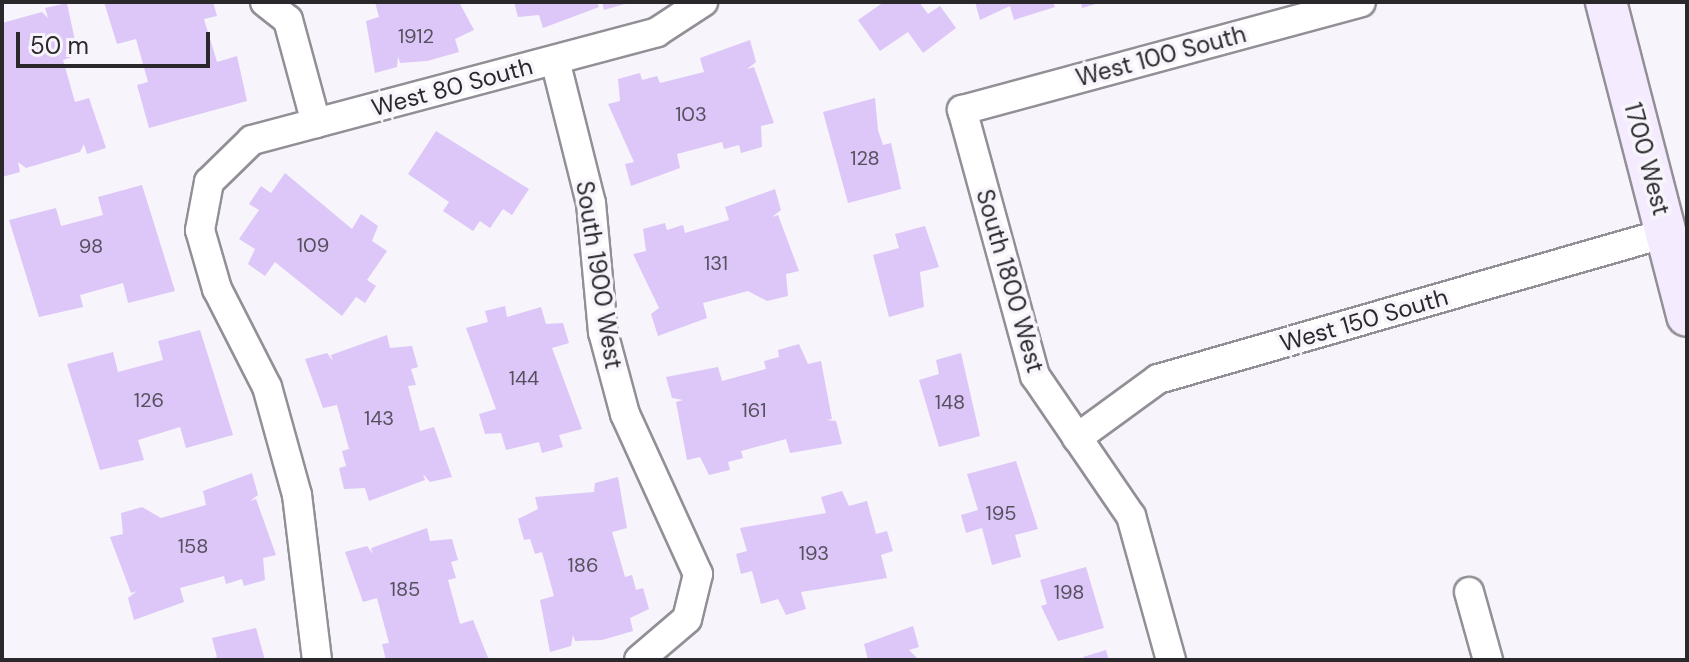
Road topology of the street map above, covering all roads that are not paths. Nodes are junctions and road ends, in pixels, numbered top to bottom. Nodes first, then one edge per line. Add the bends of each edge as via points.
1 (265, 2) edge
2 (703, 2) edge
3 (1361, 2) edge
4 (1606, 2) edge
5 (293, 11) edge
6 (555, 60) junction
7 (962, 110) joint
8 (316, 123) junction
9 (1666, 233) junction
10 (1687, 316) edge
11 (1077, 438) junction
12 (1469, 592) dead end
13 (317, 660) edge
14 (639, 660) edge
15 (1171, 660) edge
16 (1488, 660) edge

1 - 5 street
2 - 6 street, West 80 South via 657,32
3 - 7 street, West 100 South
4 - 9 street, 1700 West
5 - 8 street
6 - 8 street, West 80 South
6 - 14 street, South 1900 West via 591,203 603,332 625,414 698,574 687,619
7 - 11 street, South 1800 West via 1035,376
8 - 13 street, West 80 South via 252,140 209,182 200,230 217,289 267,387 293,481
9 - 10 street, 1700 West
9 - 11 street, West 150 South via 1158,379
11 - 15 street, South 1800 West via 1131,516
12 - 16 street

